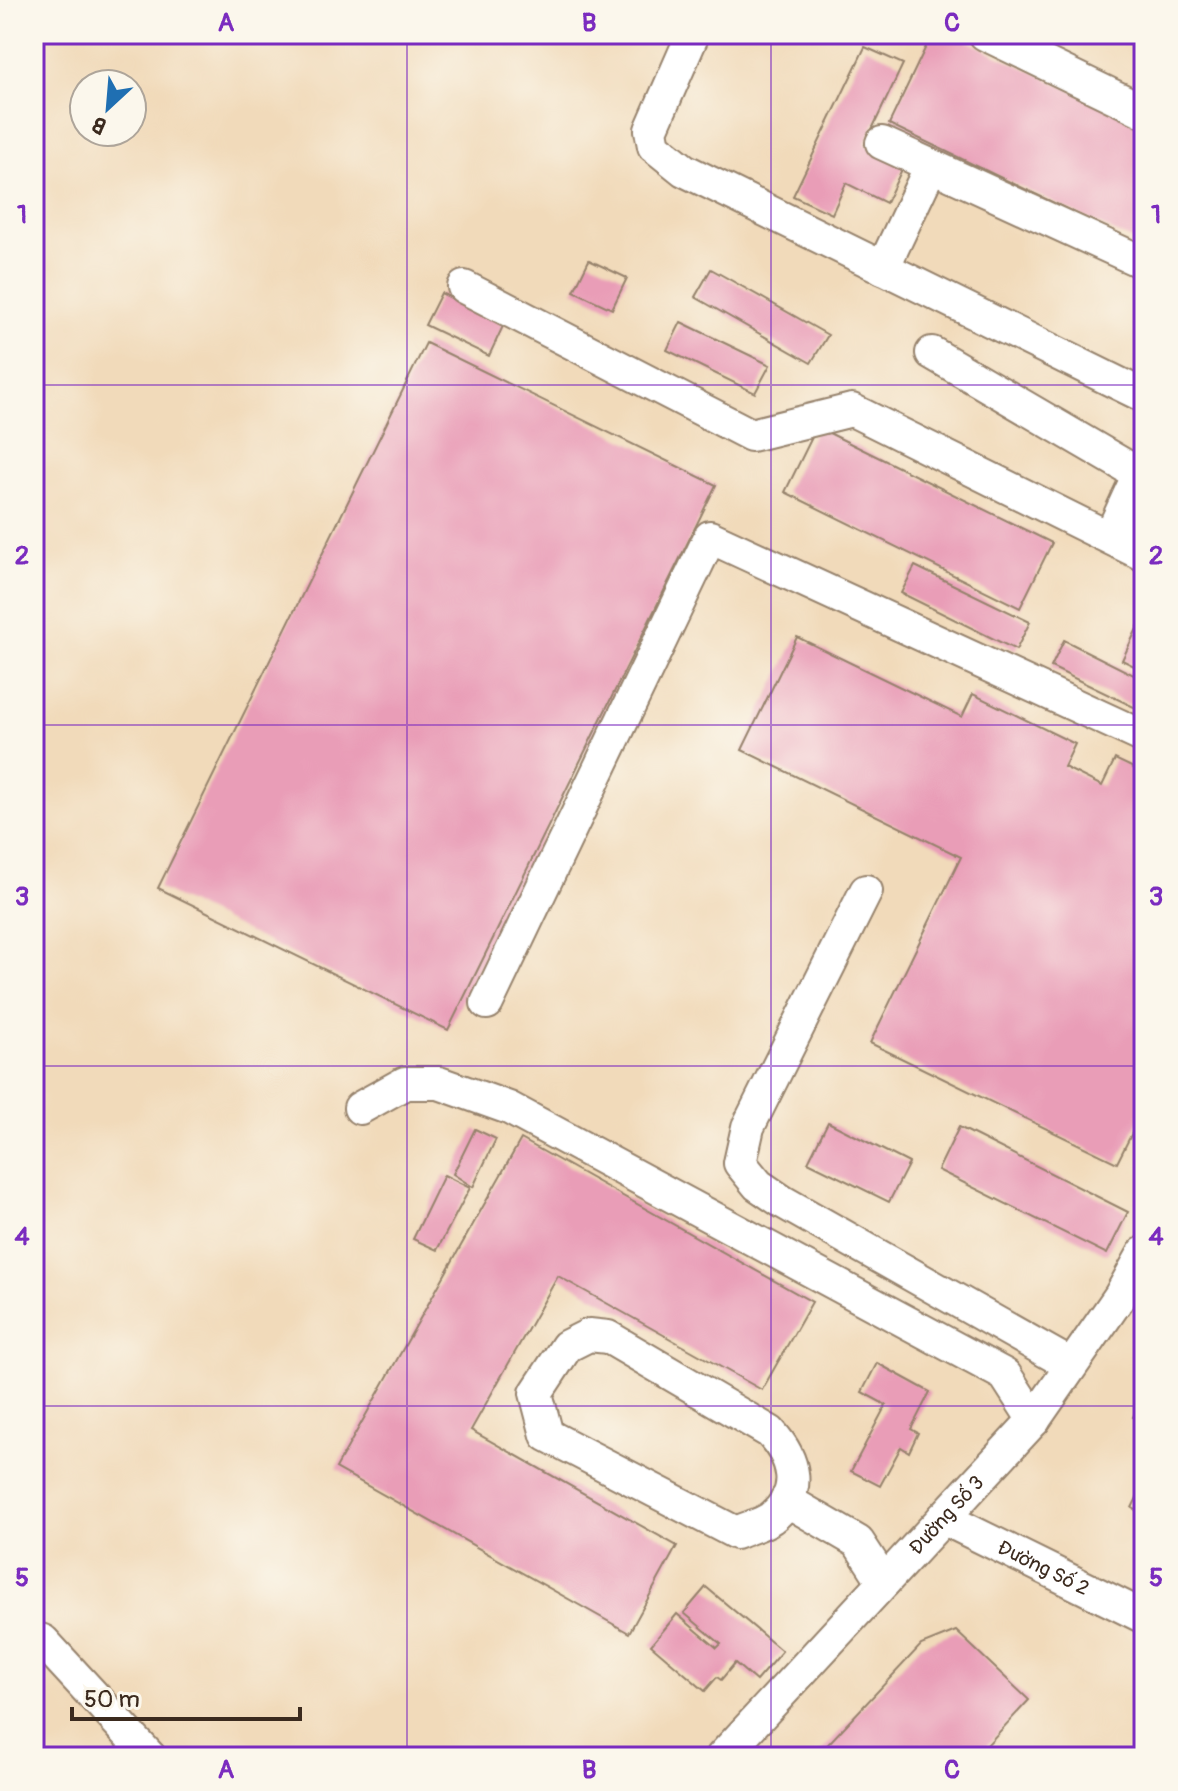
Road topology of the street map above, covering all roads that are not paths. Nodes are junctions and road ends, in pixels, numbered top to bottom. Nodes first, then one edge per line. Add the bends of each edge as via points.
1 (693, 34) edge
2 (985, 34) edge
3 (1144, 111) edge
4 (882, 143) dead end
5 (931, 166) junction
6 (1144, 263) edge
7 (883, 268) junction
8 (464, 287) dead end
9 (932, 353) dead end
10 (1144, 396) edge
11 (1142, 471) edge
12 (1110, 537) junction
13 (1144, 555) edge
14 (1144, 737) edge
15 (866, 891) dead end
16 (487, 1003) dead end
17 (360, 1108) dead end
18 (1144, 1253) edge
19 (1132, 1302) edge
20 (1071, 1365) junction
21 (1034, 1420) junction
22 (786, 1500) junction
23 (943, 1518) junction
24 (884, 1582) junction
25 (1144, 1617) edge
26 (34, 1638) edge
27 (150, 1757) edge
28 (722, 1757) edge

1 - 7 street via 651,130 654,146 684,170
2 - 3 street
4 - 5 street
5 - 6 street
5 - 7 street
7 - 10 street
8 - 12 street via 751,435 852,410
9 - 11 street
11 - 12 street
12 - 13 street
14 - 16 street via 710,537
15 - 20 street via 748,1127 740,1163 758,1185 783,1202
17 - 21 street via 405,1083 439,1083 509,1108 1005,1375
18 - 19 street, Đường Số 3
19 - 20 street, Đường Số 3
20 - 21 street, Đường Số 3
21 - 23 street, Đường Số 3
22 - 22 street via 771,1518 736,1533 547,1435 536,1393 567,1346 589,1335 608,1337 770,1432 787,1450 794,1469
22 - 24 street via 858,1542
23 - 24 street, Đường Số 3
23 - 25 street, Đường Số 2
24 - 28 street, Đường Số 3
26 - 27 street via 43,1641

